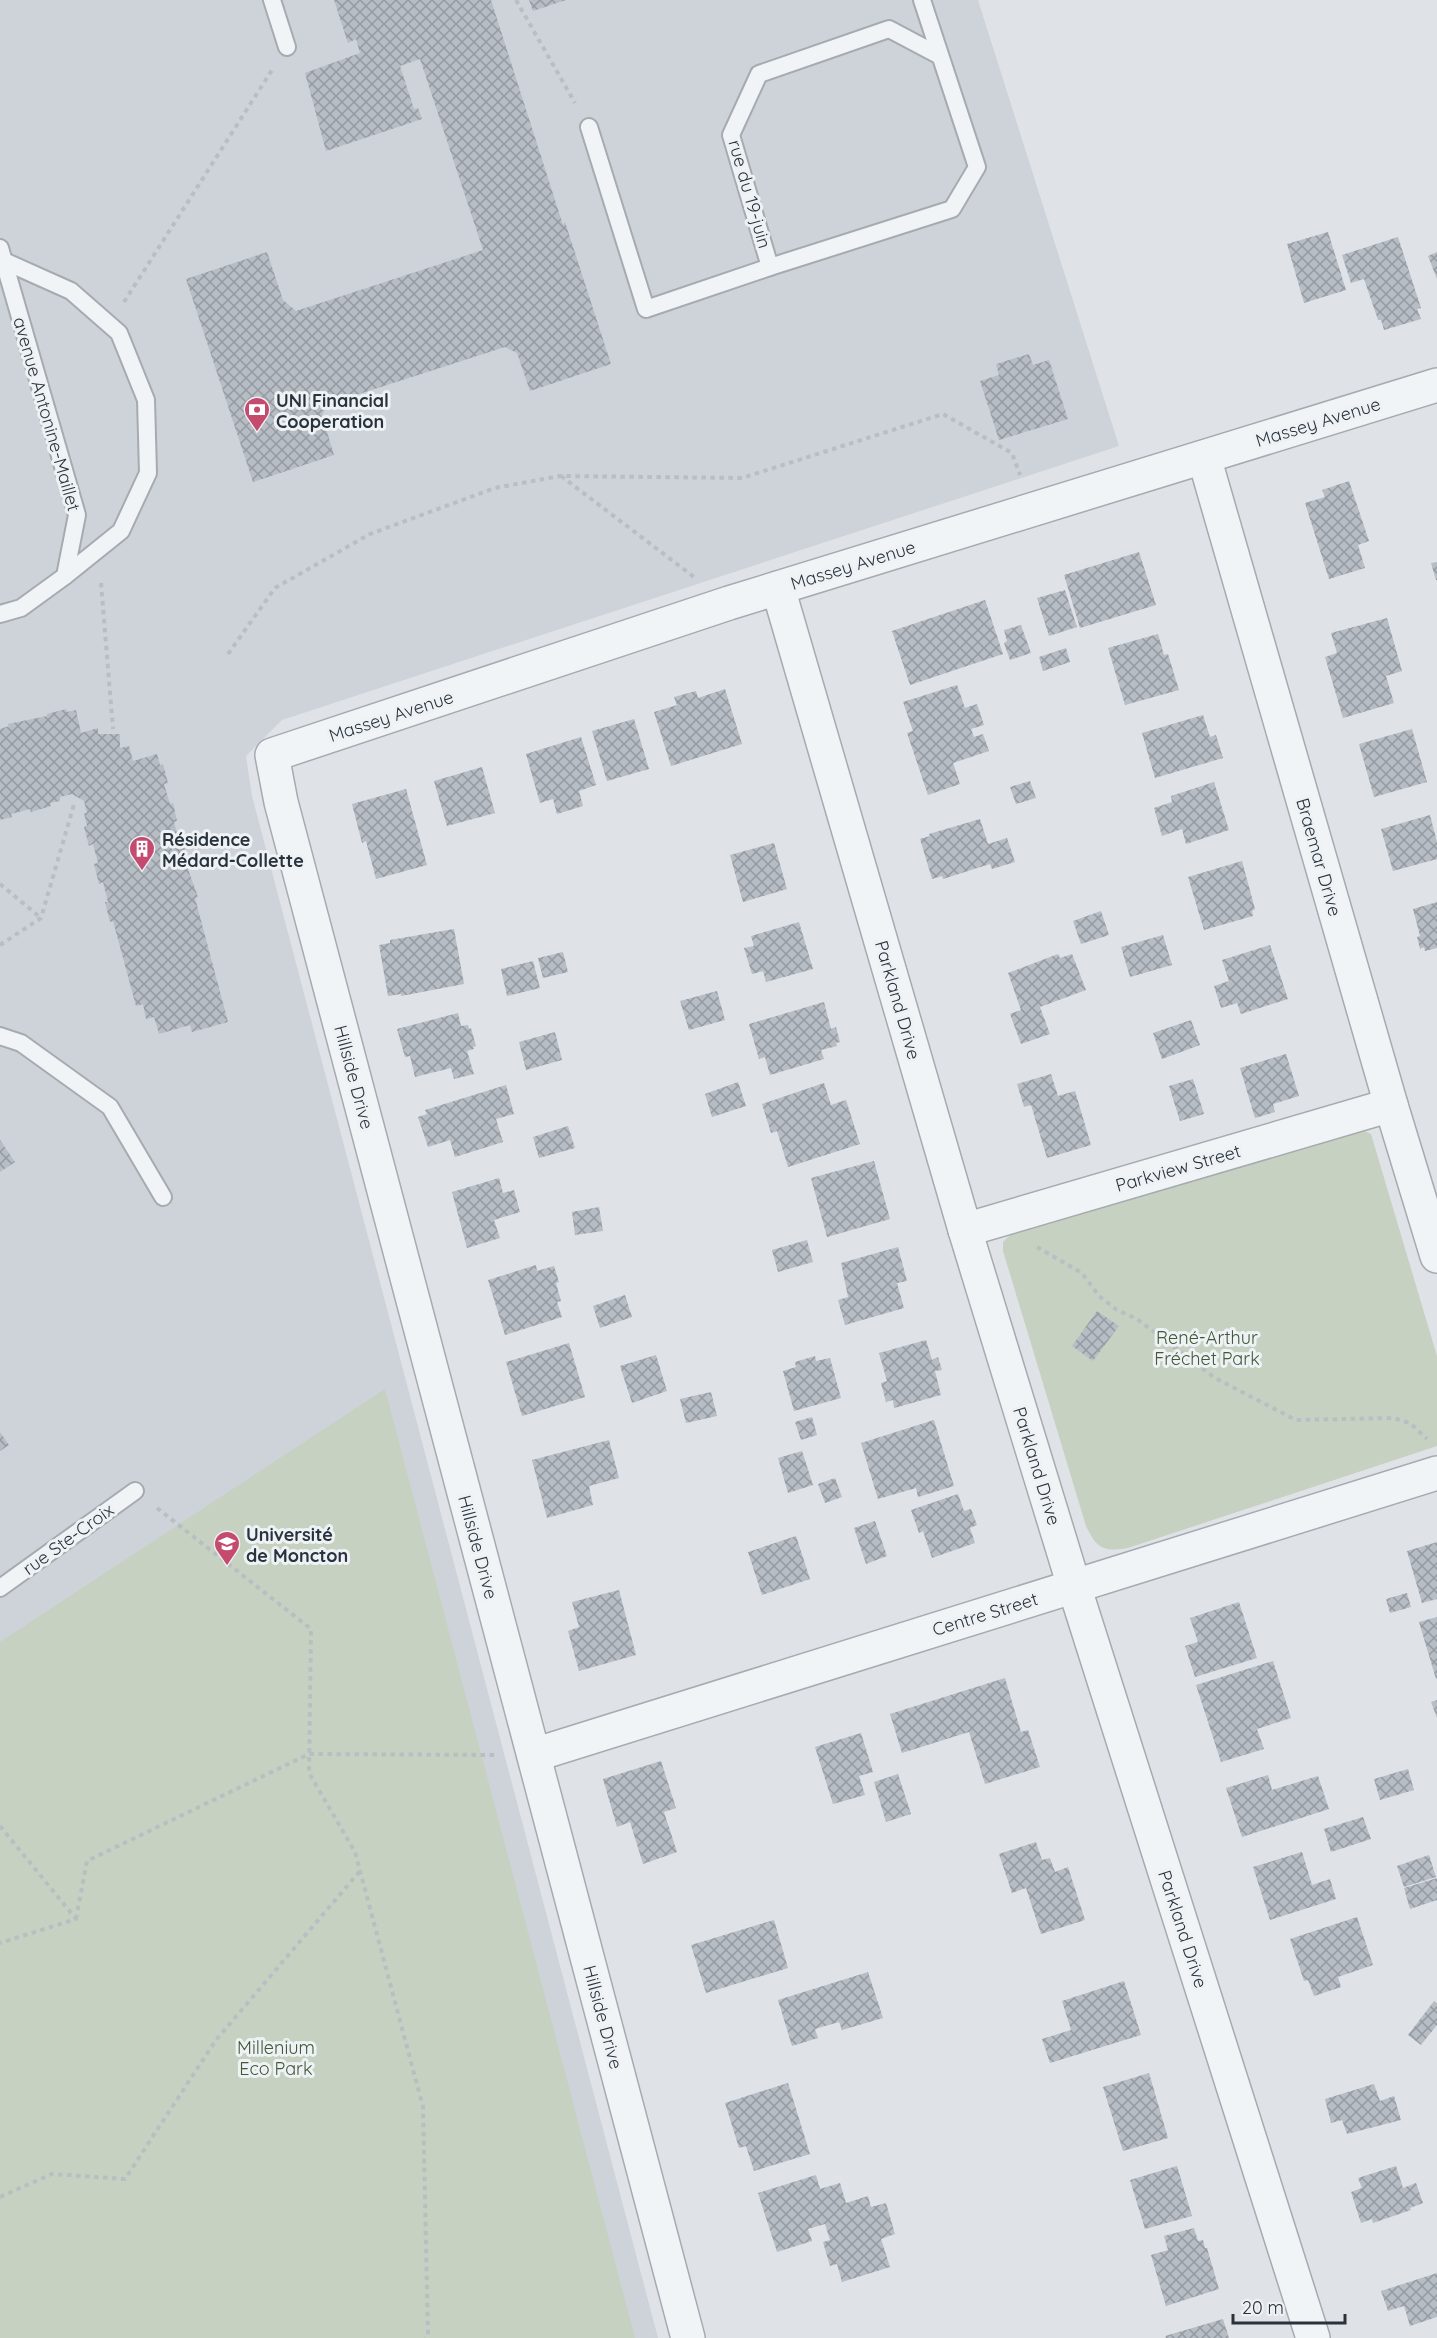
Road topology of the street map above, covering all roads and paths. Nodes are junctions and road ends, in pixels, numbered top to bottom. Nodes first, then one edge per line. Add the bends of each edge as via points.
1 (272, 0) edge
2 (516, 0) edge
3 (922, 0) edge
4 (287, 47) joint
5 (940, 56) junction
6 (589, 127) joint
7 (2, 255) edge
8 (770, 267) junction
9 (110, 325) junction
10 (1437, 385) edge
11 (1204, 457) junction
12 (560, 476) junction
13 (1031, 510) junction
14 (98, 549) junction
15 (65, 576) junction
16 (778, 588) junction
17 (729, 603) junction
18 (0, 614) edge
19 (228, 654) dead end
20 (113, 729) dead end
21 (272, 755) joint
22 (75, 801) dead end
23 (0, 884) edge
24 (41, 918) junction
25 (0, 945) edge
26 (0, 1036) edge
27 (1390, 1105) junction
28 (163, 1197) dead end
29 (997, 1221) junction
30 (965, 1230) junction
31 (1437, 1256) edge
32 (1428, 1439) dead end
33 (1437, 1473) edge
34 (135, 1491) joint
35 (1074, 1586) junction
36 (0, 1588) edge
37 (309, 1754) junction
38 (534, 1755) junction
39 (0, 1826) edge
40 (360, 1870) junction
41 (76, 1919) junction
42 (0, 1943) edge
43 (0, 2197) edge
44 (425, 2338) edge
45 (688, 2338) edge
46 (1313, 2338) edge

1 - 4 lane
2 - 6 path
3 - 5 lane, rue du 19-juin
4 - 9 path
5 - 8 lane, rue du 19-juin via 977,167 952,209
5 - 8 lane, rue du 19-juin via 889,29 759,74 731,135
6 - 8 lane via 646,309
7 - 9 lane via 71,291
7 - 15 lane, avenue Antonine-Maillet via 77,515
9 - 14 lane via 119,333 146,400 148,473 121,531
10 - 11 street, Massey Avenue
11 - 13 street, Massey Avenue
11 - 27 street, Braemar Drive
12 - 13 path via 742,478 943,414 1012,453
12 - 17 path
12 - 19 path via 495,488 370,534 275,588
13 - 16 street, Massey Avenue
14 - 15 lane
14 - 20 path
15 - 18 lane via 21,608
16 - 17 street, Massey Avenue
16 - 30 street, Parkland Drive
17 - 21 street, Massey Avenue
21 - 38 street, Hillside Drive via 281,802
22 - 24 path
23 - 24 path
24 - 25 path
26 - 28 lane via 21,1043 110,1107
27 - 29 street, Parkview Street
27 - 31 street, Braemar Drive
29 - 30 street, Parkview Street
29 - 32 path via 1082,1273 1099,1296 1137,1319 1215,1378 1296,1419 1393,1418 1410,1423
30 - 35 street, Parkland Drive
33 - 35 street, Centre Street
34 - 36 lane, rue Ste-Croix
34 - 37 path via 311,1629
35 - 38 street, Centre Street
35 - 46 street, Parkland Drive
37 - 38 path
37 - 40 path via 309,1773 355,1852
37 - 41 path via 87,1861
38 - 45 street, Hillside Drive
39 - 41 path
40 - 43 path via 216,2040 125,2180 52,2175
40 - 44 path via 423,2107 428,2335
41 - 42 path

